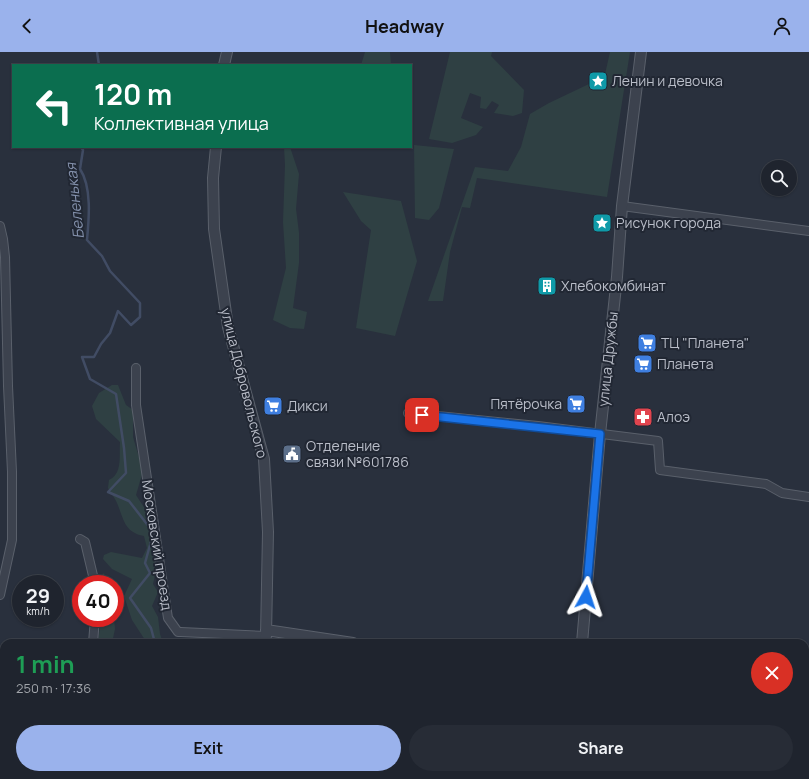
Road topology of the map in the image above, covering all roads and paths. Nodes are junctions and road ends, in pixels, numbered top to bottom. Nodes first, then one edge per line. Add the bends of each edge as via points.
1 (227, 52) edge
2 (641, 52) edge
3 (224, 64) edge
4 (216, 148) edge
5 (622, 206) junction
6 (0, 226) edge
7 (809, 231) edge
8 (136, 368) dead end
9 (408, 413) dead end
10 (600, 434) junction
11 (809, 497) edge
12 (80, 539) dead end
13 (93, 575) edge
14 (0, 595) edge
15 (94, 627) edge
16 (266, 636) edge
17 (93, 639) edge
18 (303, 639) edge
19 (582, 639) edge

1 - 3 street
2 - 5 street, улица Дружбы
4 - 16 street, улица Добровольского via 213,178 214,229 228,327 264,459 268,532
5 - 7 street
5 - 10 street, улица Дружбы
6 - 14 street via 5,257 12,540
8 - 16 street, Московский проезд via 136,404 168,618 178,632
9 - 10 street
10 - 11 street via 658,441 660,470 766,484 782,493
10 - 19 street, улица Дружбы
12 - 13 street via 85,542
15 - 17 street
16 - 18 street

